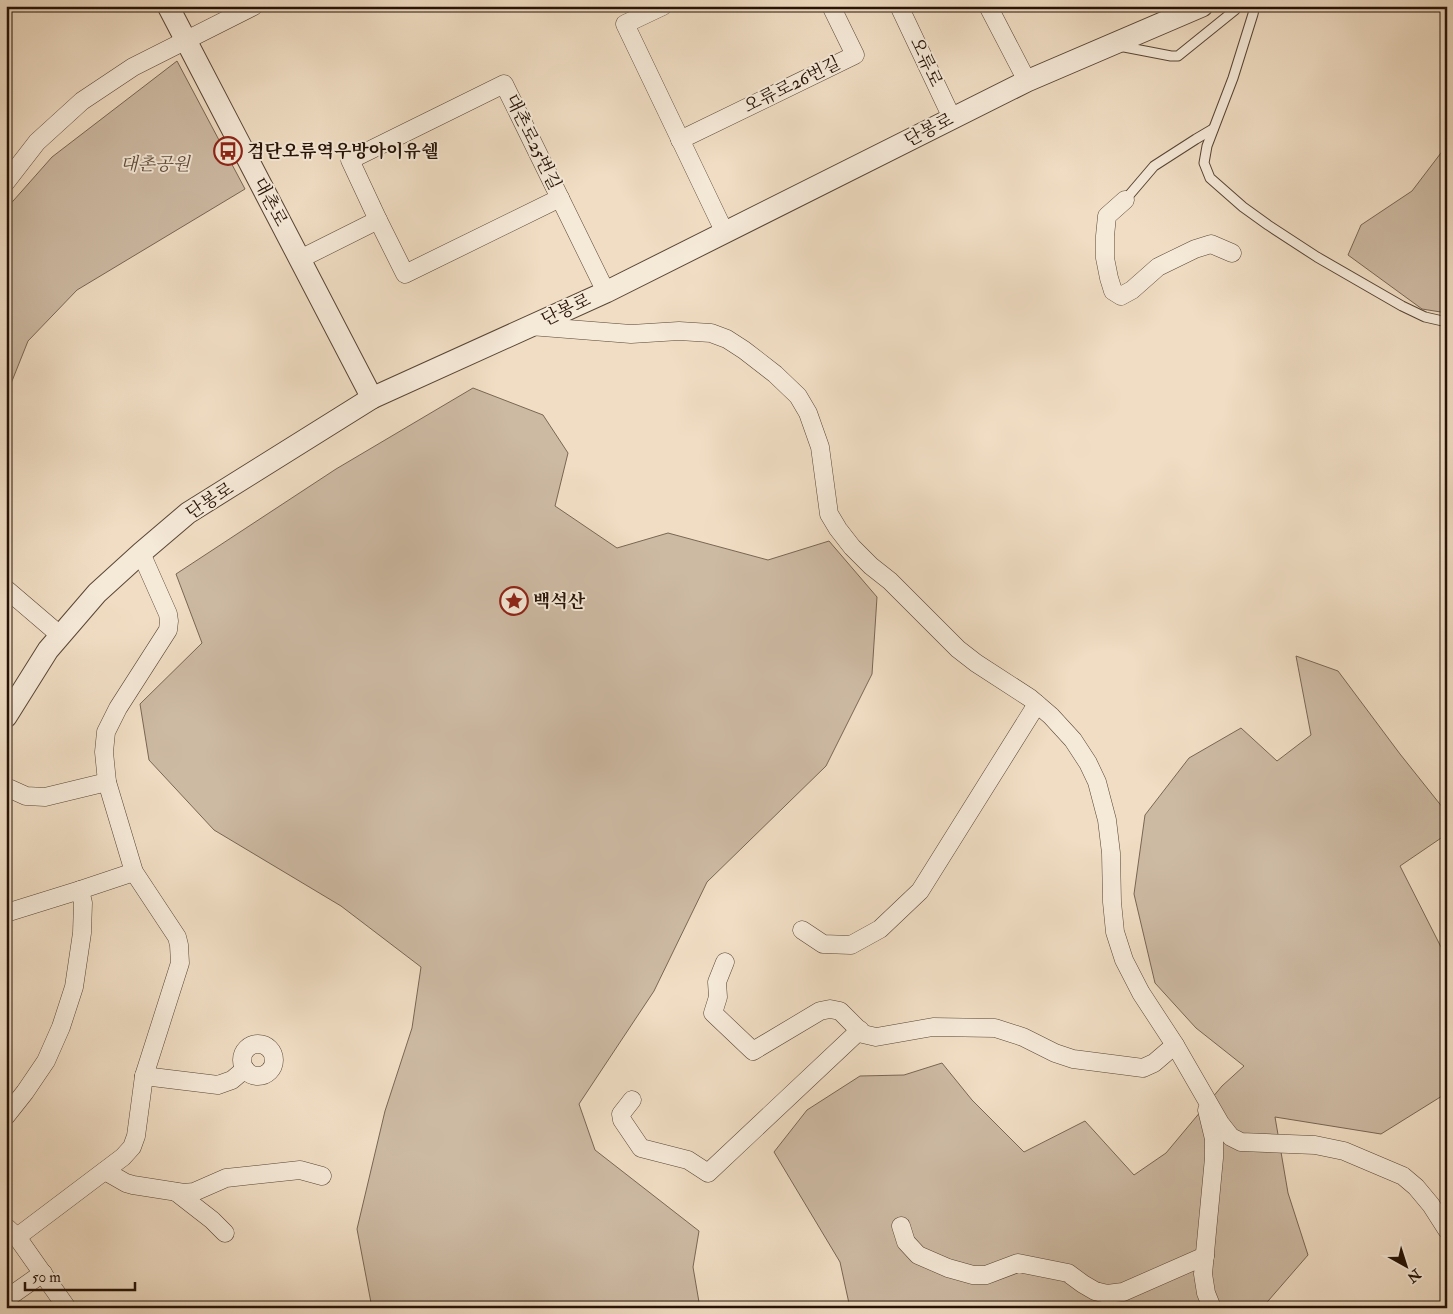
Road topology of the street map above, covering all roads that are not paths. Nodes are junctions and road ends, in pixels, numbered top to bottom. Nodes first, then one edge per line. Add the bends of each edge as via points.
1 (168, 6) edge
2 (254, 6) edge
3 (663, 6) edge
4 (830, 6) edge
5 (899, 6) edge
6 (988, 6) edge
7 (1202, 6) edge
8 (1238, 6) edge
9 (1255, 6) edge
10 (186, 40) junction
11 (1112, 45) junction
12 (1027, 81) junction
13 (952, 118) junction
14 (1213, 129) junction
15 (680, 140) junction
16 (6, 182) edge
17 (560, 198) junction
18 (1125, 200) joint
19 (378, 220) junction
20 (725, 233) junction
21 (1232, 253) dead end
22 (300, 258) junction
23 (606, 292) junction
24 (1447, 322) edge
25 (530, 326) junction
26 (372, 398) junction
27 (141, 553) junction
28 (6, 588) edge
29 (61, 636) junction
30 (1037, 704) junction
31 (6, 717) edge
32 (107, 782) junction
33 (6, 787) edge
34 (134, 872) junction
35 (80, 890) junction
36 (6, 913) edge
37 (802, 930) dead end
38 (725, 962) dead end
39 (860, 1030) junction
40 (1175, 1045) junction
41 (245, 1070) dead end
42 (144, 1076) junction
43 (1204, 1097) junction
44 (632, 1100) dead end
45 (6, 1116) edge
46 (105, 1171) junction
47 (322, 1176) dead end
48 (176, 1192) junction
49 (901, 1226) dead end
50 (1447, 1230) edge
51 (11, 1232) edge
52 (225, 1233) dead end
53 (1205, 1256) junction
54 (43, 1273) junction
55 (6, 1298) edge
56 (67, 1308) edge
57 (1212, 1308) edge

1 - 10 street, 대촌로
2 - 10 street
3 - 15 street via 625,24
4 - 15 street, 오류로26번길 via 854,55
5 - 13 street, 오류로
6 - 12 street
7 - 11 street, 단봉로
8 - 11 lane via 1178,56
9 - 14 lane
10 - 16 street via 133,67 82,101 37,142
10 - 22 street, 대촌로
11 - 12 street, 단봉로
12 - 13 street, 단봉로
13 - 20 street, 단봉로
14 - 18 lane via 1154,166
14 - 24 lane via 1204,163 1210,178 1243,207 1317,257 1402,306 1425,318
15 - 20 street
17 - 19 street, 대촌로25번길 via 405,274
17 - 19 street, 대촌로25번길 via 504,84 350,160
17 - 23 street, 대촌로25번길
18 - 21 street via 1107,216 1105,236 1109,278 1114,291 1121,296 1158,267 1195,249 1211,244
19 - 22 street
20 - 23 street, 단봉로
22 - 26 street, 대촌로
23 - 25 street, 단봉로
25 - 26 street, 단봉로
25 - 30 street via 631,334 711,333 744,350 798,396 808,413 820,447 830,514 852,547 958,649
26 - 27 street, 단봉로 via 188,514
27 - 29 street, 단봉로 via 98,593
27 - 32 street via 170,621 168,630 106,732
28 - 29 street
29 - 31 street, 단봉로 via 48,650
30 - 37 street via 920,891 880,929 851,945 822,944
30 - 40 street via 1073,740 1096,782 1112,854 1115,932 1131,977
32 - 33 street via 45,797 26,796
32 - 34 street
34 - 35 street
34 - 42 street via 180,945 180,963
35 - 36 street
35 - 45 street via 82,933 74,987 61,1027 46,1061
38 - 39 street via 717,982 718,997 713,1013 753,1051 830,1009 840,1010
39 - 40 street via 876,1037 933,1027 995,1028 1073,1059 1143,1068
39 - 44 street via 708,1173 688,1160 641,1148 622,1120 621,1114
40 - 43 street
41 - 42 street via 218,1085
42 - 46 street via 132,1147
43 - 50 street via 1231,1137 1242,1142 1344,1151 1403,1176 1431,1205
43 - 53 street via 1214,1139
46 - 48 street via 126,1183
46 - 51 street
47 - 48 street via 300,1170 226,1178 194,1192
48 - 52 street
49 - 53 street via 906,1242 918,1255 948,1268 986,1275 1018,1263 1068,1273 1095,1291 1107,1294 1122,1292
51 - 54 street
53 - 57 street via 1203,1274
54 - 55 street
54 - 56 street

